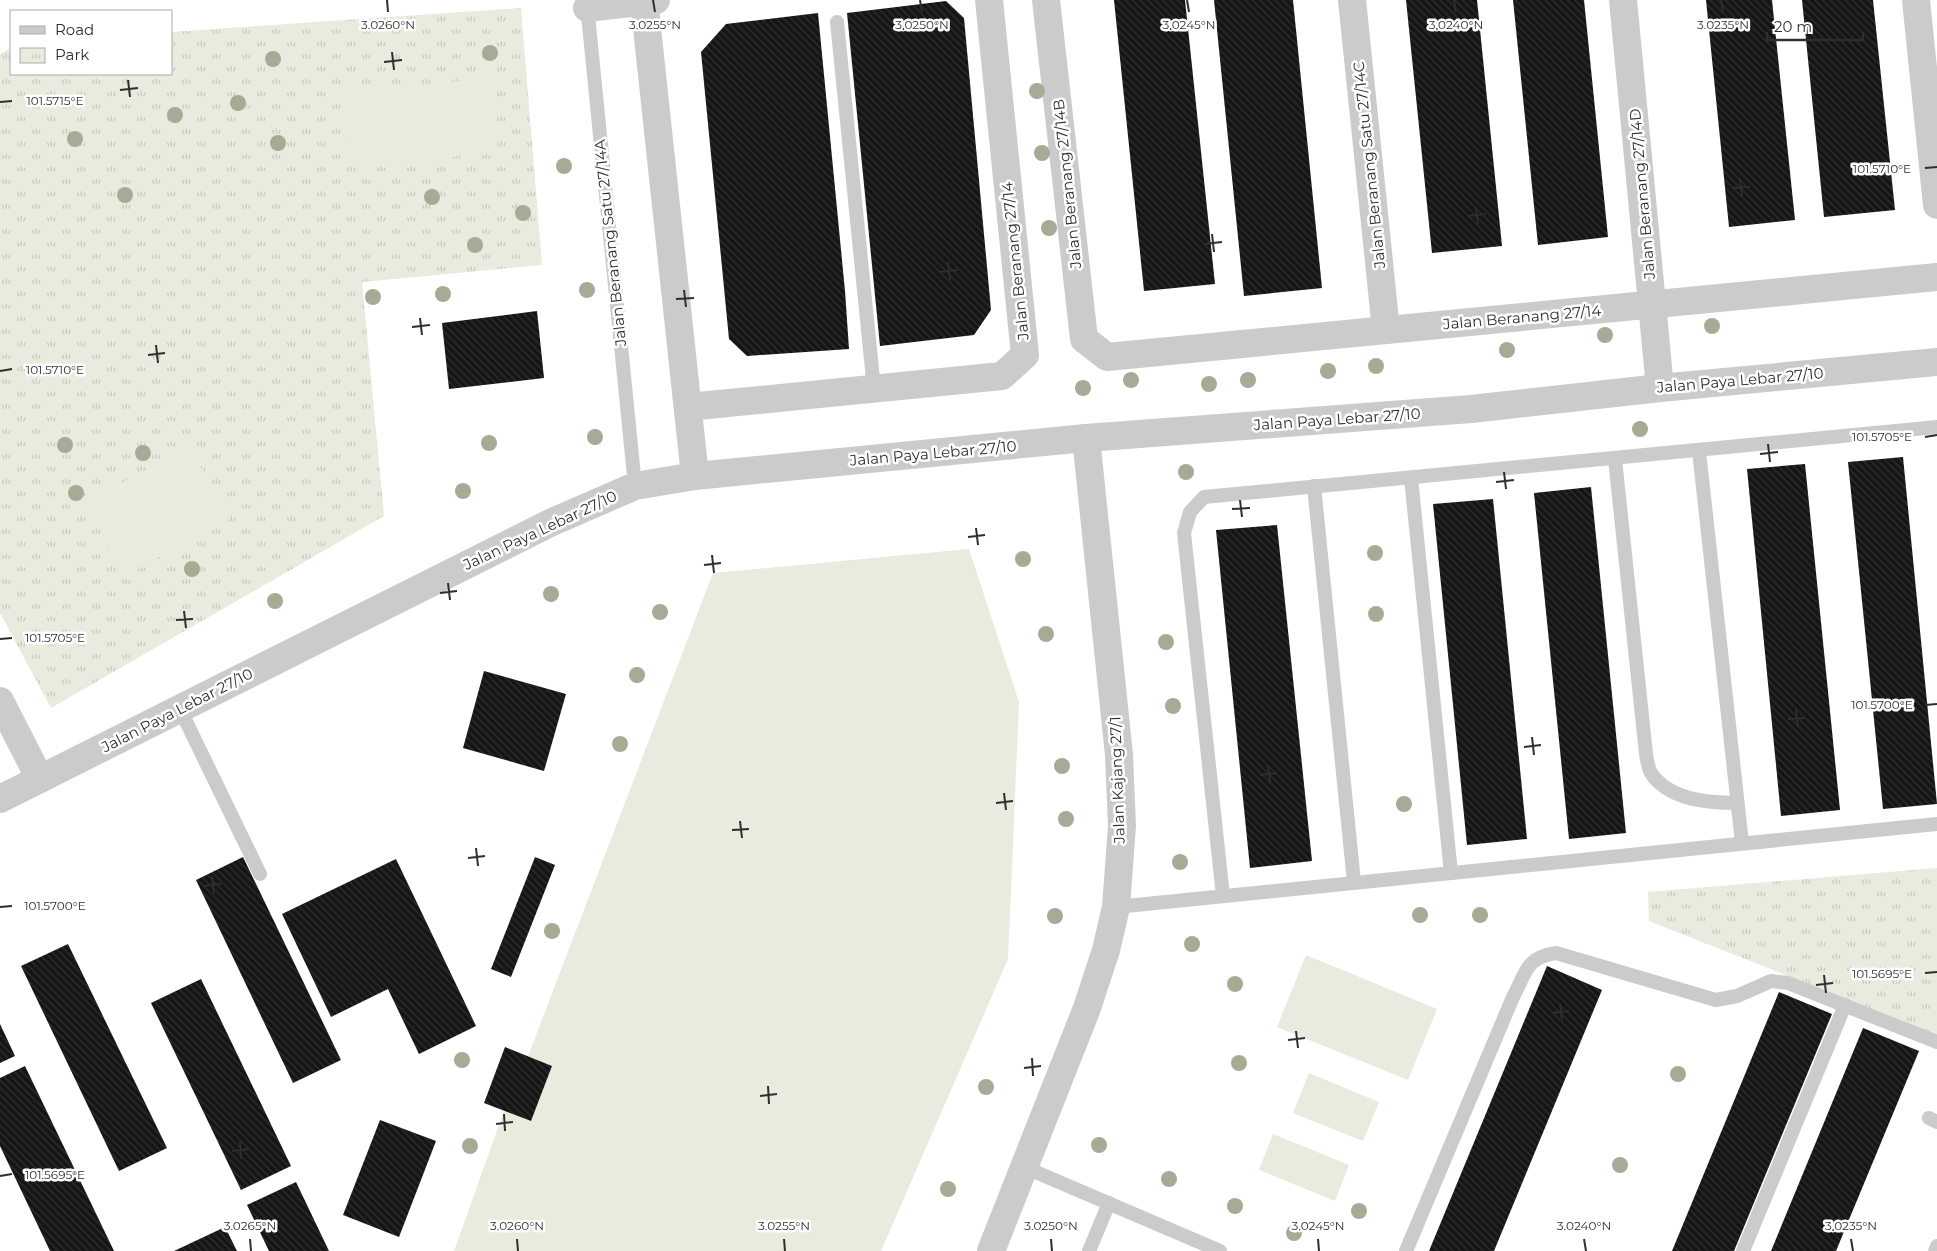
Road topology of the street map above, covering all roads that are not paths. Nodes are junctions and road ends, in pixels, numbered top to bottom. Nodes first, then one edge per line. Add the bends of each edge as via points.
1 (648, 0) edge
2 (989, 0) edge
3 (1046, 0) edge
4 (1352, 0) edge
5 (1623, 0) edge
6 (1916, 0) edge
7 (587, 4) edge
8 (837, 22) dead end
9 (1937, 205) edge
10 (1937, 278) edge
11 (1652, 305) junction
12 (1386, 330) junction
13 (1108, 357) joint
14 (1937, 362) edge
15 (1660, 388) junction
16 (874, 389) junction
17 (688, 407) junction
18 (1937, 427) edge
19 (1086, 438) junction
20 (1699, 451) junction
21 (1615, 459) junction
22 (696, 476) junction
23 (1411, 478) junction
24 (635, 486) junction
25 (1314, 486) junction
26 (0, 701) edge
27 (180, 709) junction
28 (40, 779) junction
29 (0, 799) edge
30 (1737, 802) junction
31 (1937, 824) edge
32 (1742, 843) junction
33 (1451, 873) junction
34 (260, 874) dead end
35 (1354, 882) junction
36 (1223, 896) junction
37 (1116, 907) junction
38 (1844, 1005) junction
39 (1937, 1042) edge
40 (1024, 1167) junction
41 (1109, 1204) junction
42 (1937, 1246) edge
43 (1217, 1250) edge
44 (991, 1251) edge
45 (1089, 1251) edge
46 (1406, 1251) edge
47 (1743, 1251) edge
48 (1935, 1251) edge

1 - 7 street
1 - 17 street
2 - 16 street, Jalan Beranang 27/14 via 1025,355 1002,376
3 - 13 street, Jalan Beranang 27/14B via 1084,339
4 - 12 street, Jalan Beranang Satu 27/14C
5 - 11 street, Jalan Beranang 27/14D
6 - 9 street
7 - 24 lane, Jalan Beranang Satu 27/14A
8 - 16 lane
10 - 11 street, Jalan Beranang 27/14
11 - 12 street, Jalan Beranang 27/14
11 - 15 street, Jalan Beranang 27/14D
12 - 13 street, Jalan Beranang 27/14
14 - 15 street, Jalan Paya Lebar 27/10
15 - 19 street, Jalan Paya Lebar 27/10 via 1471,409
16 - 17 street, Jalan Beranang 27/14
17 - 22 street
18 - 20 lane
19 - 22 street, Jalan Paya Lebar 27/10
19 - 37 street, Jalan Kajang 27/1 via 1119,755 1122,826
20 - 21 lane
20 - 30 lane
21 - 23 lane
21 - 30 lane via 1650,772 1661,785 1689,798 1709,803
22 - 24 street, Jalan Paya Lebar 27/10
23 - 25 lane
23 - 33 lane
24 - 27 street, Jalan Paya Lebar 27/10 via 550,523
25 - 35 lane
25 - 36 lane via 1204,497 1190,512 1184,533
26 - 28 street
27 - 28 street, Jalan Paya Lebar 27/10
27 - 34 lane
28 - 29 street, Jalan Paya Lebar 27/10
30 - 32 lane
31 - 32 lane
32 - 33 lane
33 - 35 lane
35 - 36 lane
36 - 37 lane
37 - 40 street, Jalan Kajang 27/1 via 1087,1008
38 - 39 lane
38 - 46 lane via 1788,983 1771,981 1737,996 1716,1000 1556,953 1532,960 1513,997
38 - 47 lane
40 - 41 lane
40 - 44 street, Jalan Kajang 27/1
41 - 43 lane
41 - 45 lane
42 - 48 lane

